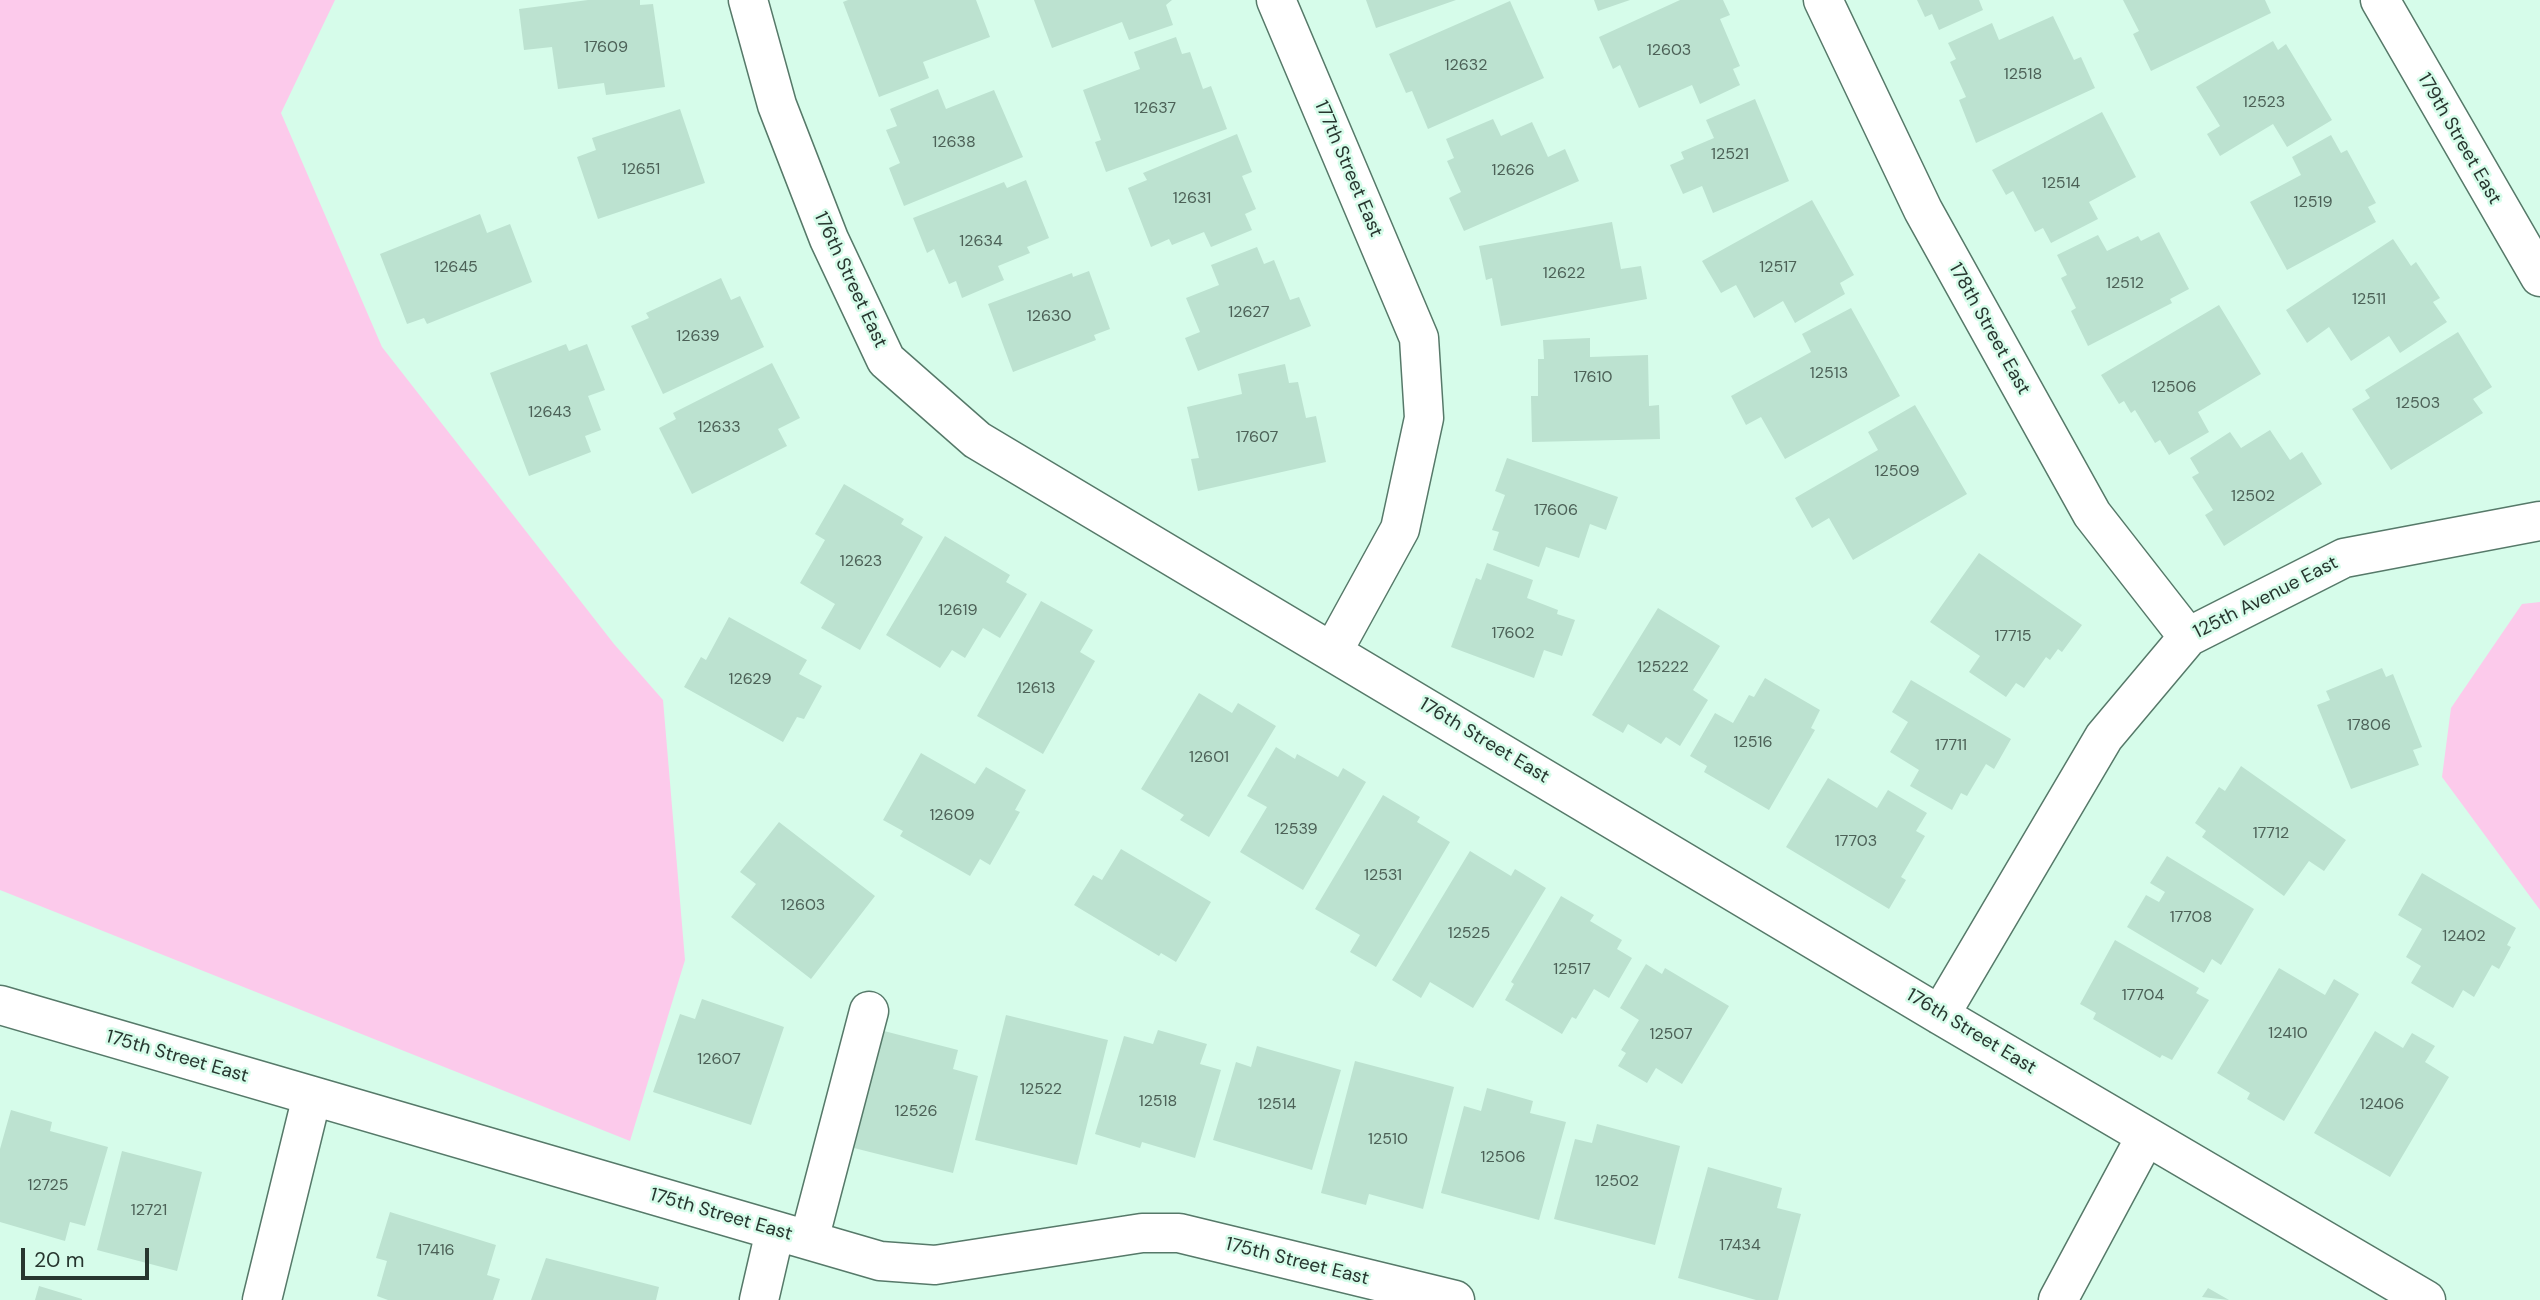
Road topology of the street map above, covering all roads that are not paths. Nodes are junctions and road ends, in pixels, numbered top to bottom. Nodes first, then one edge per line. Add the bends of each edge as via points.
1 (1276, 0) edge
2 (1823, 0) edge
3 (2380, 0) edge
4 (748, 1) edge
5 (2540, 277) edge
6 (2540, 521) edge
7 (2189, 637) junction
8 (1333, 651) junction
9 (0, 1005) edge
10 (869, 1011) dead end
11 (1940, 1015) junction
12 (312, 1096) junction
13 (2146, 1136) junction
14 (792, 1235) junction
15 (262, 1300) edge
16 (759, 1300) edge
17 (1455, 1300) edge
18 (2058, 1300) edge
19 (2426, 1300) edge

1 - 8 street, 177th Street East via 1419,338 1424,418 1400,529
2 - 7 street, 178th Street East via 1923,210 2092,514
3 - 5 street, 179th Street East
4 - 8 street, 176th Street East via 777,105 829,239 886,360 977,440
6 - 7 street, 125th Avenue East via 2344,558
7 - 11 street, 125th Avenue East via 2104,737
8 - 11 street, 176th Street East
9 - 12 street, 175th Street East
10 - 14 street
11 - 13 street, 176th Street East
12 - 14 street, 175th Street East
12 - 15 street
13 - 18 street
13 - 19 street, 176th Street East
14 - 16 street
14 - 17 street, 175th Street East via 880,1261 934,1265 1142,1233 1179,1233

